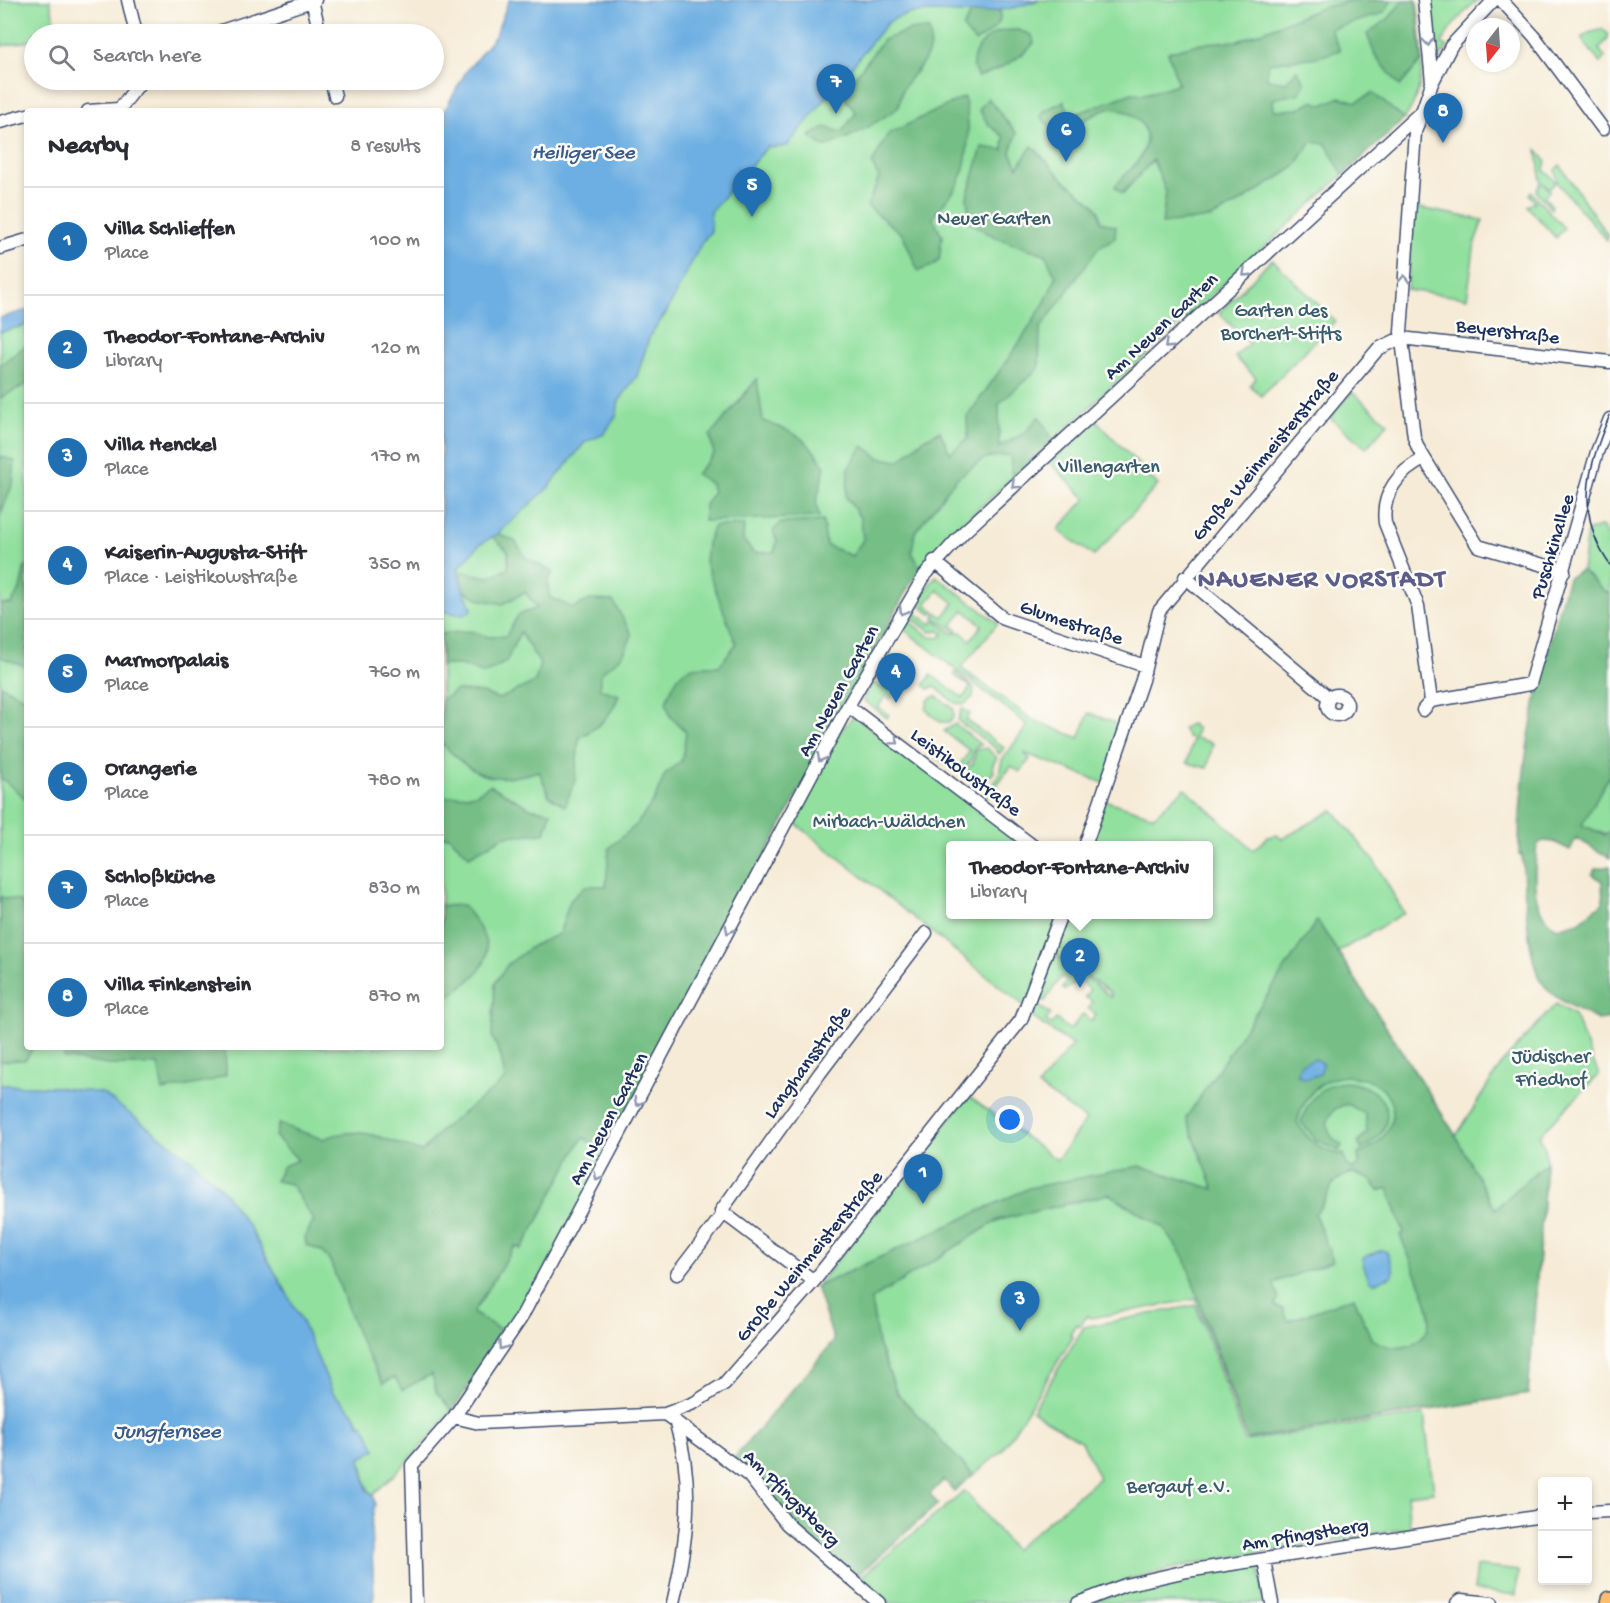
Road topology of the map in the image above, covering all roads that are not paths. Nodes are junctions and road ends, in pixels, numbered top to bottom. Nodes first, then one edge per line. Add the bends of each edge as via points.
1 (128, 0) edge
2 (1424, 0) edge
3 (1494, 0) edge
4 (1502, 0) edge
5 (313, 1) edge
6 (134, 24) edge
7 (243, 24) edge
8 (318, 24) edge
9 (1432, 83) junction
10 (134, 90) edge
11 (334, 90) edge
12 (335, 96) dead end
13 (120, 108) edge
14 (1421, 112) junction
15 (24, 116) edge
16 (0, 122) edge
17 (1603, 129) dead end
18 (24, 241) edge
19 (0, 248) edge
20 (1401, 338) junction
21 (1610, 362) edge
22 (1610, 419) edge
23 (1424, 459) junction
24 (934, 561) junction
25 (1564, 571) junction
26 (1185, 577) junction
27 (1145, 666) junction
28 (1329, 698) dead end
29 (848, 706) junction
30 (1026, 841) edge
31 (1087, 841) edge
32 (1059, 919) edge
33 (926, 933) dead end
34 (724, 1213) junction
35 (677, 1274) dead end
36 (814, 1281) junction
37 (665, 1414) junction
38 (454, 1417) junction
39 (676, 1424) junction
40 (705, 1445) junction
41 (686, 1455) junction
42 (1610, 1510) edge
43 (1592, 1512) edge
44 (1538, 1516) edge
45 (1264, 1560) junction
46 (416, 1603) edge
47 (673, 1603) edge
48 (879, 1603) edge
49 (1078, 1603) edge
50 (1272, 1603) edge
51 (1457, 1603) edge
52 (1492, 1603) edge

1 - 6 street
2 -> 9 street
3 - 9 street via 1459,36
4 - 17 street via 1534,36
5 - 7 street
5 - 8 street
9 - 14 street
10 - 13 street
11 - 12 street
20 -> 14 street via 1415,132
14 -> 24 street, Am Neuen Garten
15 - 16 street
18 - 19 street
20 - 21 street, Beyerstraße
20 - 23 street via 1414,437
20 - 26 street, Große Weinmeisterstraße via 1378,349
22 - 25 street, Puschkinallee
23 - 25 street via 1478,546
23 - 25 street, Puschkinallee via 1395,482 1384,512 1418,606 1427,706 1530,684
24 - 27 street, Glumestraße via 1004,618
24 -> 29 street, Am Neuen Garten
26 - 27 street, Große Weinmeisterstraße via 1159,611
26 - 28 street
27 - 31 street, Große Weinmeisterstraße
29 -> 30 street, Leistikowstraße
29 -> 38 street, Am Neuen Garten via 559,1250 521,1318
32 - 36 street, Große Weinmeisterstraße via 1021,1020
33 - 34 street, Langhansstraße via 820,1073 721,1211
34 - 35 street, Langhansstraße
34 - 36 street
36 - 37 street, Große Weinmeisterstraße via 724,1384 694,1403
37 - 38 street, Große Weinmeisterstraße via 479,1422
37 - 39 street, Am Pfingstberg
38 - 46 street, Am Neuen Garten via 412,1465
39 - 40 street, Am Pfingstberg
39 - 41 street
40 - 41 street
40 - 48 street, Am Pfingstberg via 750,1476 787,1524
41 - 47 street via 688,1496
42 - 43 street
44 - 45 street, Am Pfingstberg
45 - 49 street, Am Pfingstberg via 1140,1581
45 - 50 street
51 - 52 street

